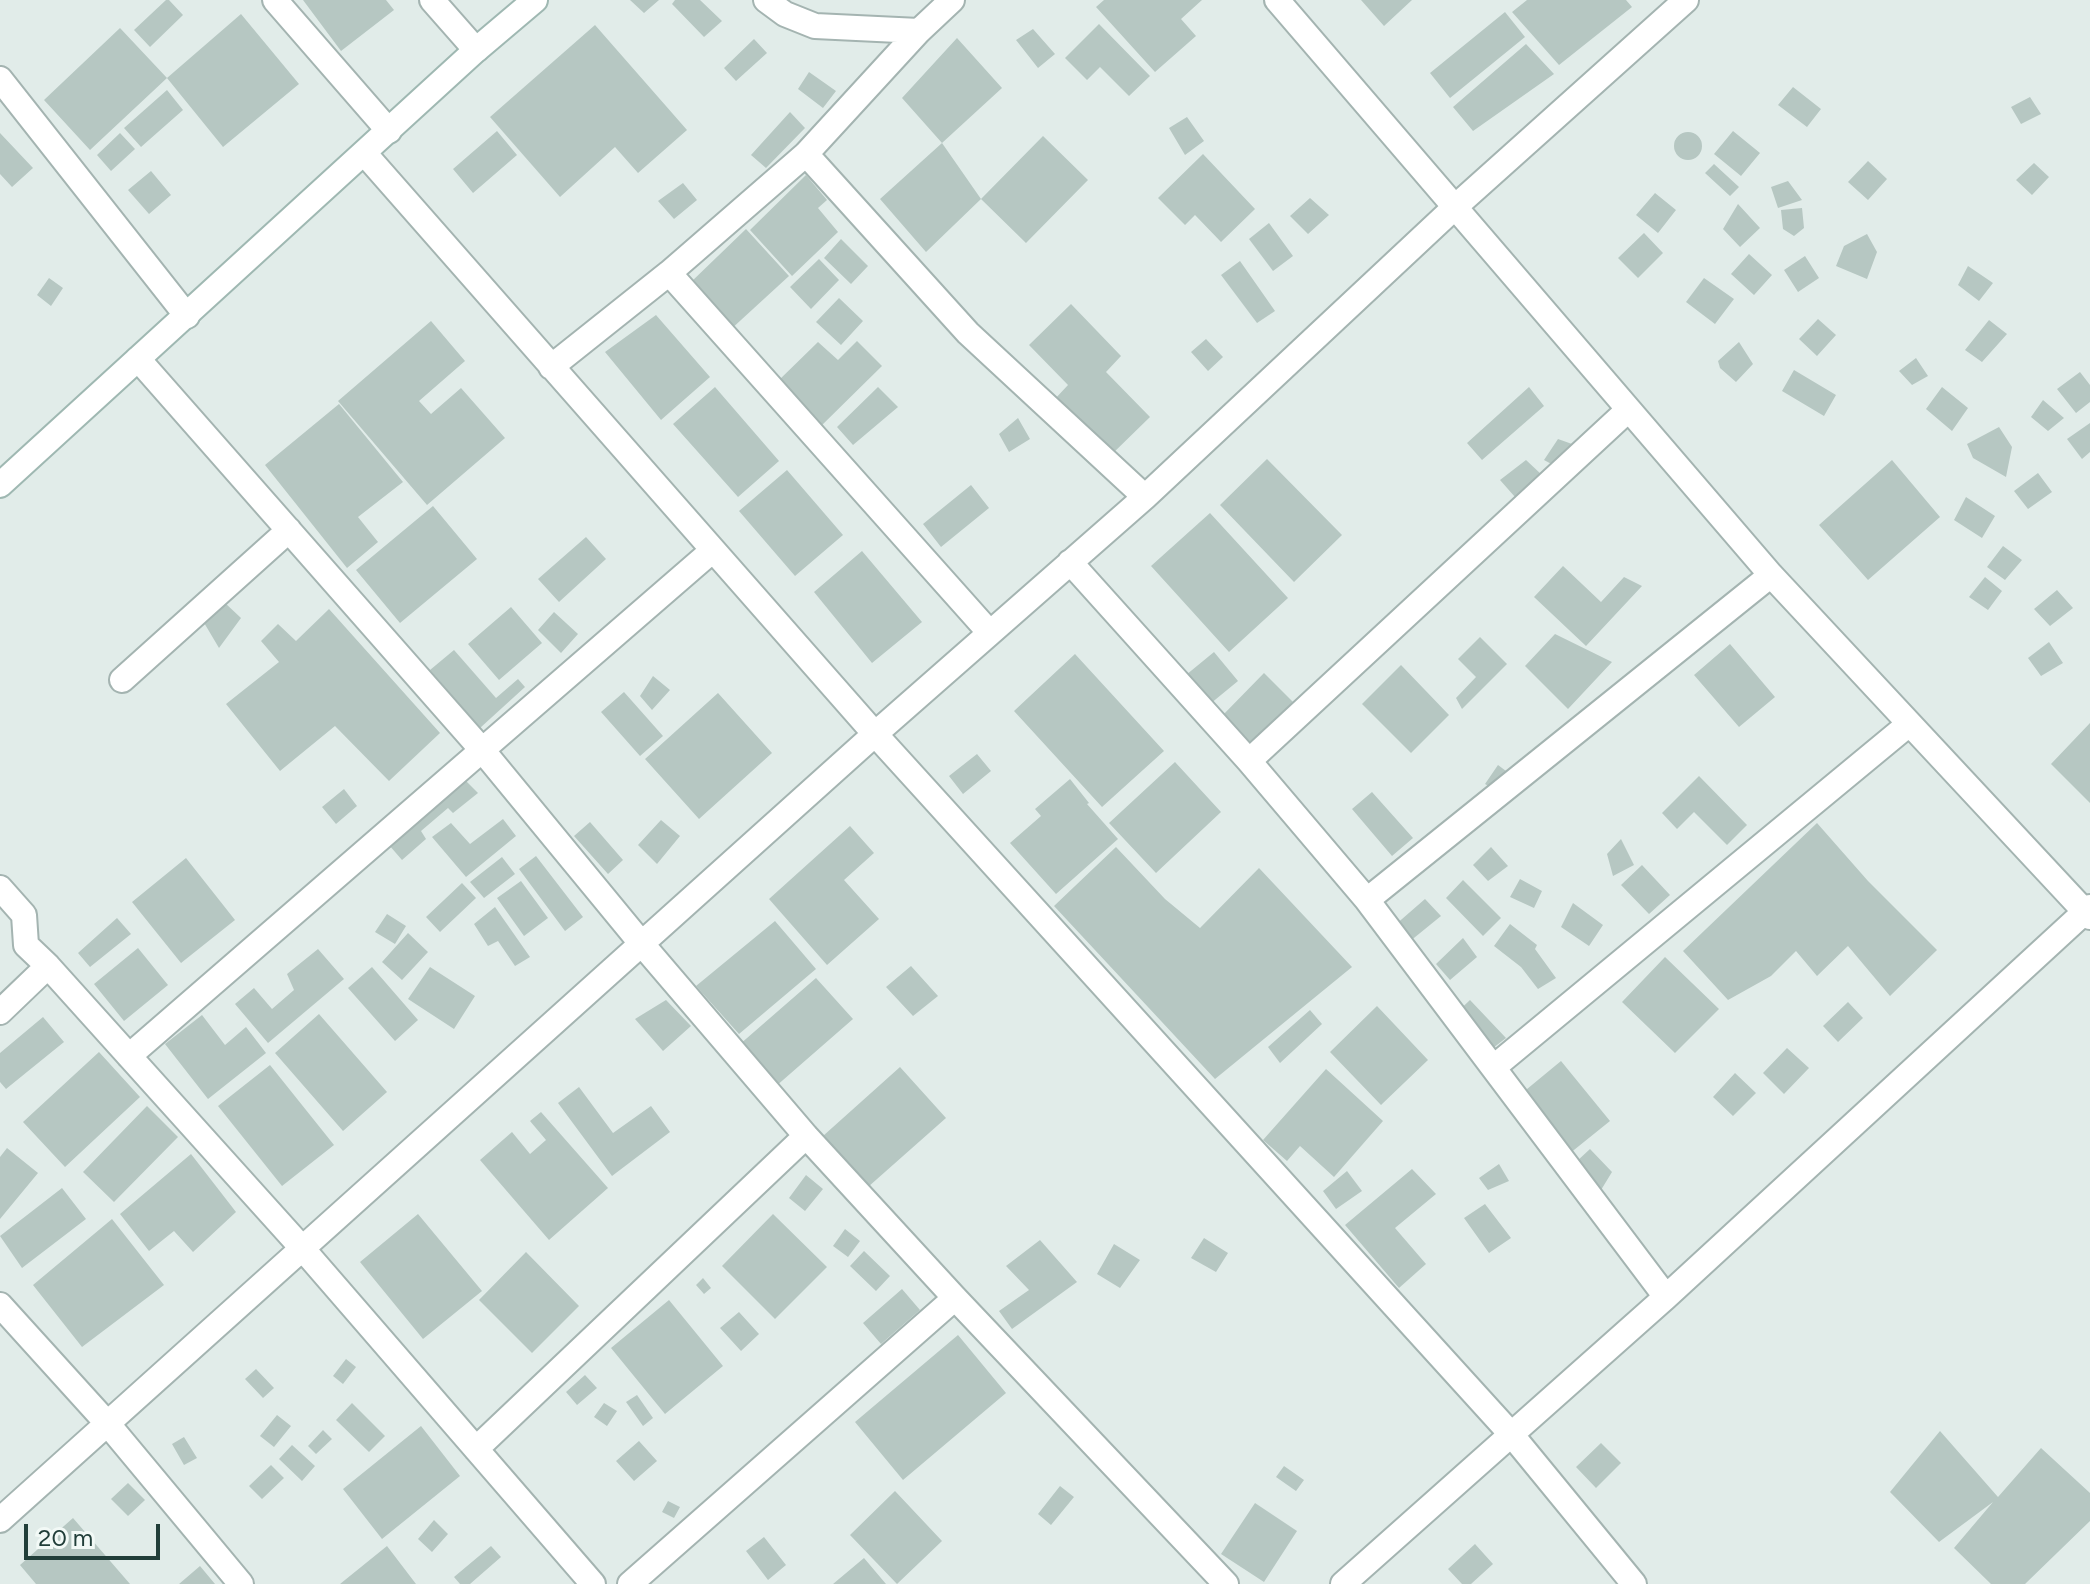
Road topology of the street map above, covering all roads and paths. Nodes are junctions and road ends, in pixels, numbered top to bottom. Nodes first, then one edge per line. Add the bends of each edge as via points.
1 (275, 0) edge
2 (432, 0) edge
3 (535, 0) edge
4 (766, 0) edge
5 (952, 0) edge
6 (1277, 0) edge
7 (1686, 0) edge
8 (919, 31) junction
9 (476, 50) junction
10 (0, 79) edge
11 (8, 107) edge
12 (389, 131) junction
13 (365, 154) junction
14 (806, 154) junction
15 (1455, 207) junction
16 (669, 273) junction
17 (187, 316) junction
18 (138, 359) junction
19 (551, 367) junction
20 (1628, 410) junction
21 (0, 485) edge
22 (1145, 497) junction
23 (289, 530) junction
24 (713, 550) junction
25 (1070, 562) junction
26 (1771, 575) junction
27 (990, 633) junction
28 (122, 680) dead end
29 (1909, 724) junction
30 (875, 734) junction
31 (483, 751) junction
32 (1249, 761) junction
33 (0, 888) edge
34 (1367, 900) junction
35 (2088, 912) edge
36 (641, 943) junction
37 (48, 966) junction
38 (0, 1012) edge
39 (129, 1056) junction
40 (1494, 1067) junction
41 (806, 1136) junction
42 (302, 1248) junction
43 (1666, 1297) junction
44 (955, 1298) junction
45 (0, 1305) edge
46 (107, 1423) junction
47 (1511, 1434) junction
48 (476, 1449) junction
49 (0, 1520) edge
50 (241, 1584) edge
51 (593, 1584) edge
52 (630, 1584) edge
53 (1226, 1584) edge
54 (1343, 1584) edge
55 (1634, 1584) edge

1 - 12 street
2 - 9 street
3 - 9 street
4 - 8 street via 815,26
5 - 8 street
6 - 15 street
7 - 15 street
8 - 14 street
9 - 12 street
10 - 11 street
11 - 17 street
12 - 13 street
13 - 17 street
13 - 19 street
14 - 16 street
14 - 22 street via 968,333
15 - 20 street
15 - 22 street
16 - 19 street
16 - 27 street
17 - 18 street
18 - 21 street
18 - 23 street
19 - 24 street
20 - 26 street
20 - 32 street
22 - 25 street
23 - 28 street
23 - 31 street
24 - 30 street
24 - 31 street
25 - 27 street
25 - 32 street
26 - 29 street
26 - 34 street
27 - 30 street
29 - 35 street
29 - 40 street
30 - 36 street
30 - 47 street
31 - 36 street
31 - 39 street
32 - 34 street
33 - 37 street via 24,915 26,945
34 - 40 street
35 - 43 street
36 - 41 street
36 - 42 street
37 - 38 street
37 - 39 street
39 - 42 street
40 - 43 street
41 - 44 street
41 - 48 street
42 - 46 street
42 - 48 street
43 - 47 street
44 - 52 street
44 - 53 street
45 - 46 street
46 - 49 street
46 - 50 street
47 - 54 street
47 - 55 street
48 - 51 street

